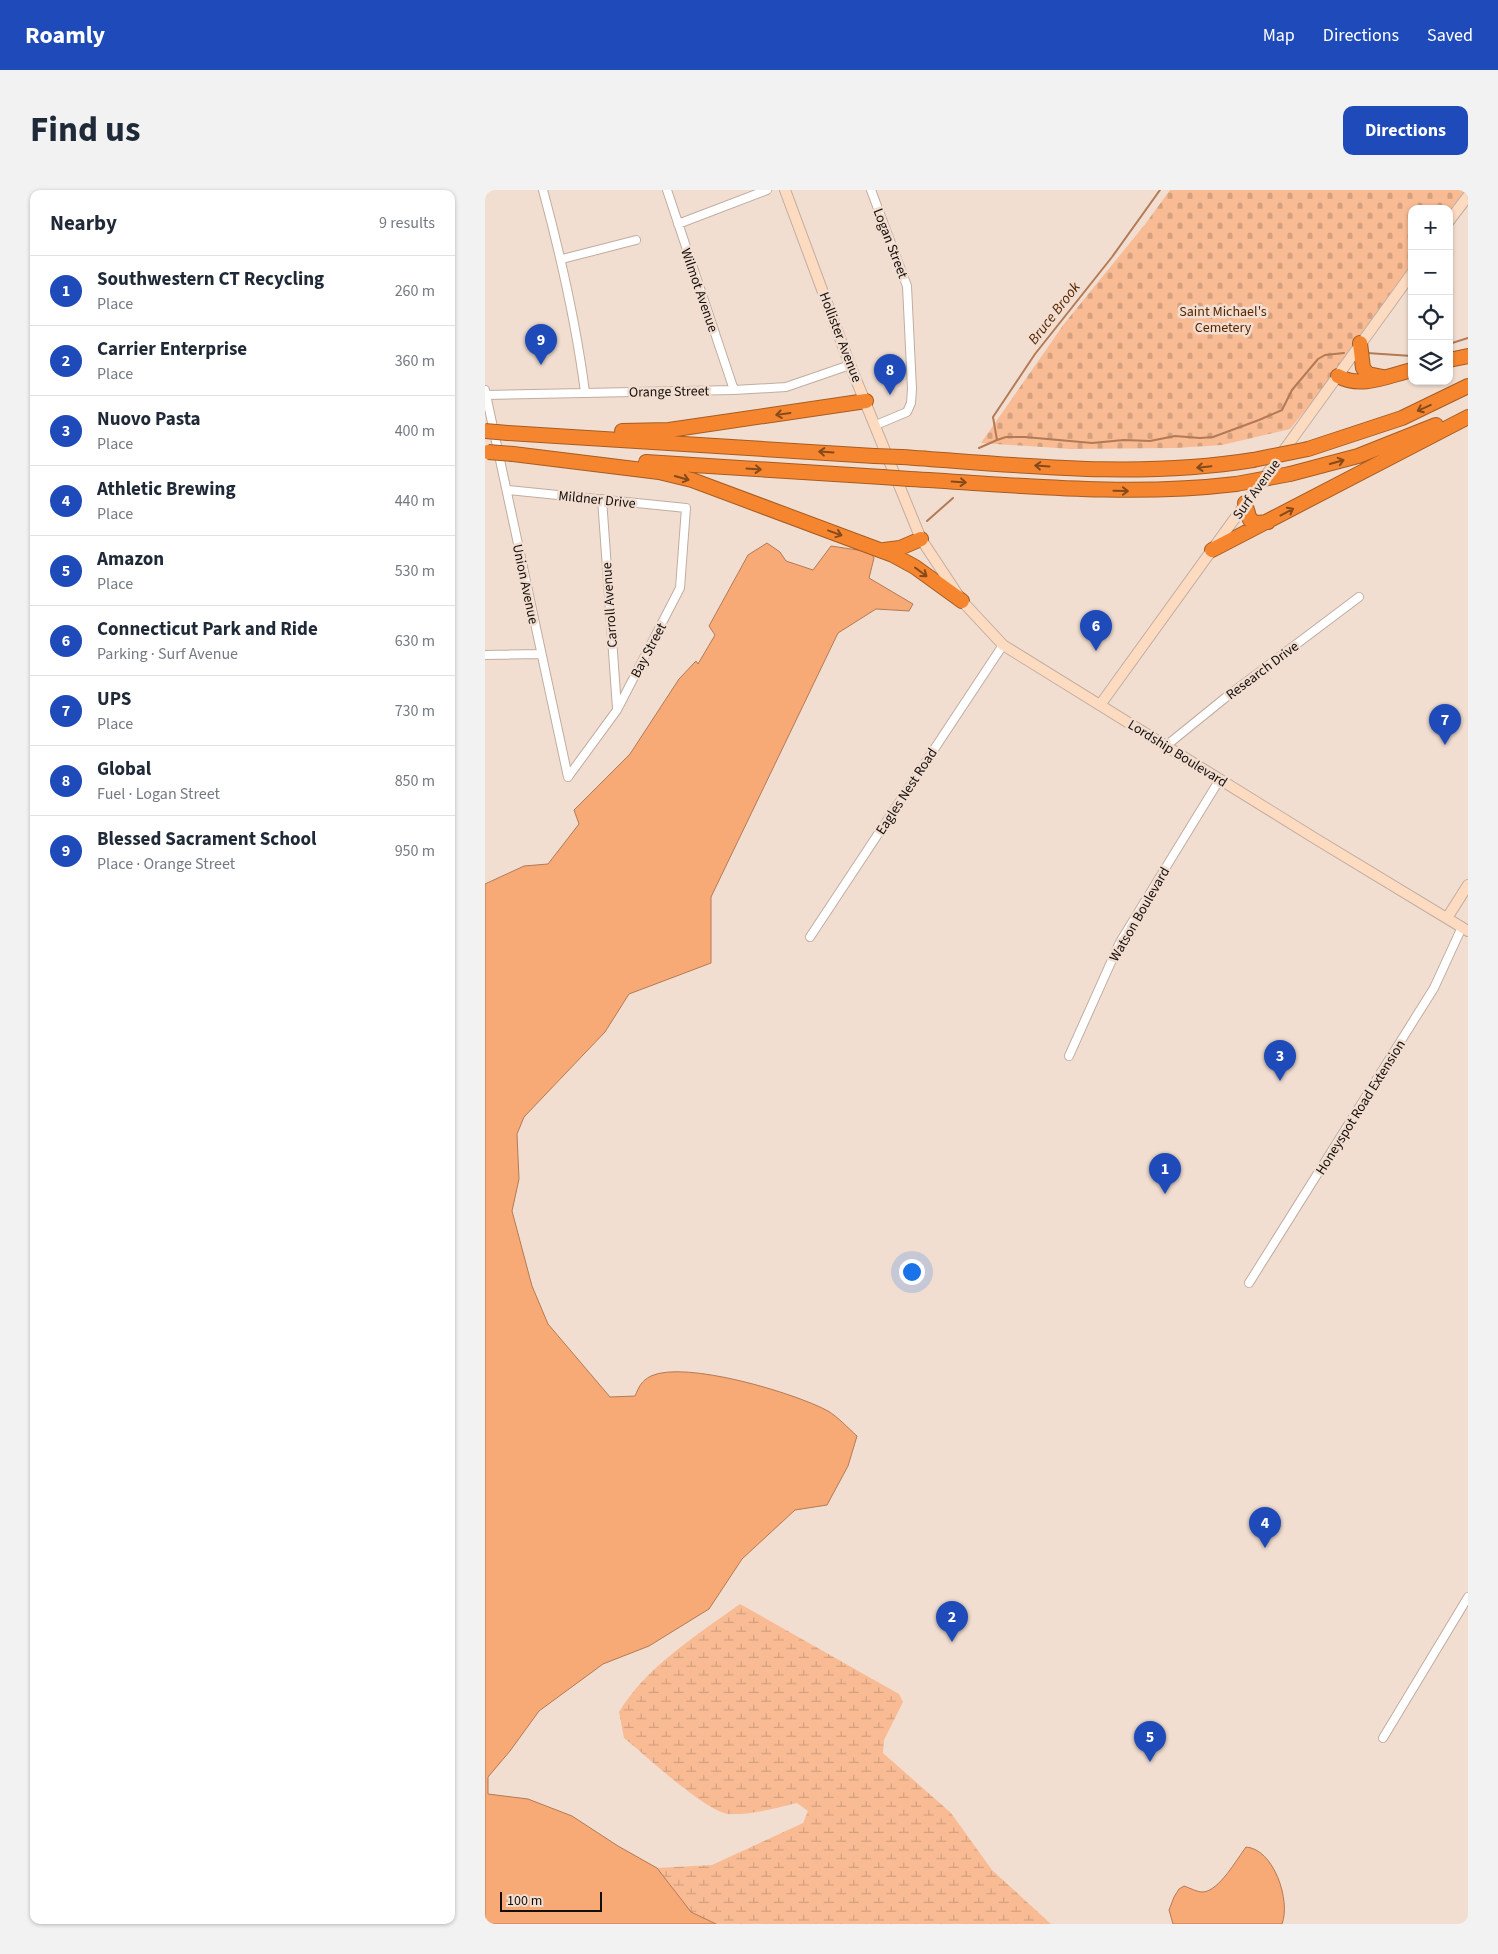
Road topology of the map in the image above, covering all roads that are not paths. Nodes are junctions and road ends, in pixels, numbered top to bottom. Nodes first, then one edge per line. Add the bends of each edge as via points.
1 (543, 190) edge
2 (667, 190) edge
3 (767, 190) edge
4 (785, 190) edge
5 (871, 190) edge
6 (1468, 196) edge
7 (1453, 216) edge
8 (679, 224) junction
9 (636, 240) dead end
10 (561, 259) junction
11 (1408, 278) edge
12 (1360, 343) junction
13 (1468, 356) edge
14 (1453, 359) edge
15 (850, 365) junction
16 (1408, 371) edge
17 (1338, 376) junction
18 (1384, 377) junction
19 (1468, 386) edge
20 (734, 390) junction
21 (585, 392) junction
22 (485, 393) edge
23 (866, 401) junction
24 (1468, 410) edge
25 (1468, 417) edge
26 (876, 424) junction
27 (485, 431) edge
28 (508, 433) junction
29 (487, 452) edge
30 (513, 454) junction
31 (508, 490) junction
32 (602, 499) junction
33 (1245, 504) junction
34 (686, 508) joint
35 (1268, 522) junction
36 (921, 539) junction
37 (878, 549) junction
38 (1212, 550) junction
39 (1359, 597) dead end
40 (962, 601) junction
41 (1003, 645) junction
42 (541, 654) junction
43 (485, 655) edge
44 (1100, 705) junction
45 (617, 710) junction
46 (1167, 745) junction
47 (568, 777) joint
48 (1220, 779) junction
49 (1468, 885) edge
50 (1447, 918) junction
51 (1465, 929) edge
52 (810, 937) dead end
53 (1069, 1056) dead end
54 (1249, 1283) dead end
55 (1468, 1597) edge
56 (1383, 1738) dead end

1 - 10 street
2 - 8 street, Wilmot Avenue
3 - 8 street
4 - 15 main road, Hollister Avenue
5 - 26 street, Logan Street via 907,286 912,389 907,412
6 - 7 main road
8 - 20 street, Wilmot Avenue
9 - 10 street
10 - 21 street via 578,336
11 - 12 main road, Surf Avenue
12 - 17 main road, Surf Avenue
12 - 18 highway via 1365,372
13 - 14 highway
15 - 20 street, Orange Street via 786,387
15 - 23 main road, Hollister Avenue
16 - 18 highway
17 - 18 highway via 1357,383
17 - 33 main road, Surf Avenue
19 -> 28 highway, bridge via 1402,418 1308,449 1194,468 1118,470
20 - 21 street, Orange Street
21 - 22 street, Orange Street
22 - 31 street, Union Avenue
23 - 26 main road, Hollister Avenue
23 -> 28 highway via 669,430
30 -> 24 highway, bridge via 1119,491 1167,490 1236,484 1289,474 1380,448
35 -> 25 highway
26 - 36 main road, Hollister Avenue
27 - 28 highway, bridge
29 - 30 highway, bridge
30 -> 37 highway via 681,477
31 - 32 street, Mildner Drive
31 - 42 street, Union Avenue
32 - 34 street, Mildner Drive
32 - 45 street, Carroll Avenue
33 - 35 highway via 1250,520
33 - 38 main road, Surf Avenue
34 - 45 street, Bay Street via 680,588
35 - 38 highway
36 - 37 highway via 895,550
36 - 40 main road, Lordship Boulevard
37 -> 40 highway via 915,567
38 - 44 main road, Surf Avenue
39 - 46 street, Research Drive
40 - 41 main road, Lordship Boulevard
41 - 44 main road, Lordship Boulevard
41 - 52 street, Eagles Nest Road
42 - 43 street
42 - 47 street, Union Avenue
44 - 46 main road, Lordship Boulevard
45 - 47 street, Bay Street
46 - 48 main road, Lordship Boulevard
48 - 50 main road, Lordship Boulevard
48 - 53 street, Watson Boulevard via 1121,942
49 - 50 main road
50 - 51 main road, Lordship Boulevard
51 - 54 street, Honeyspot Road Extension via 1434,988
55 - 56 street

